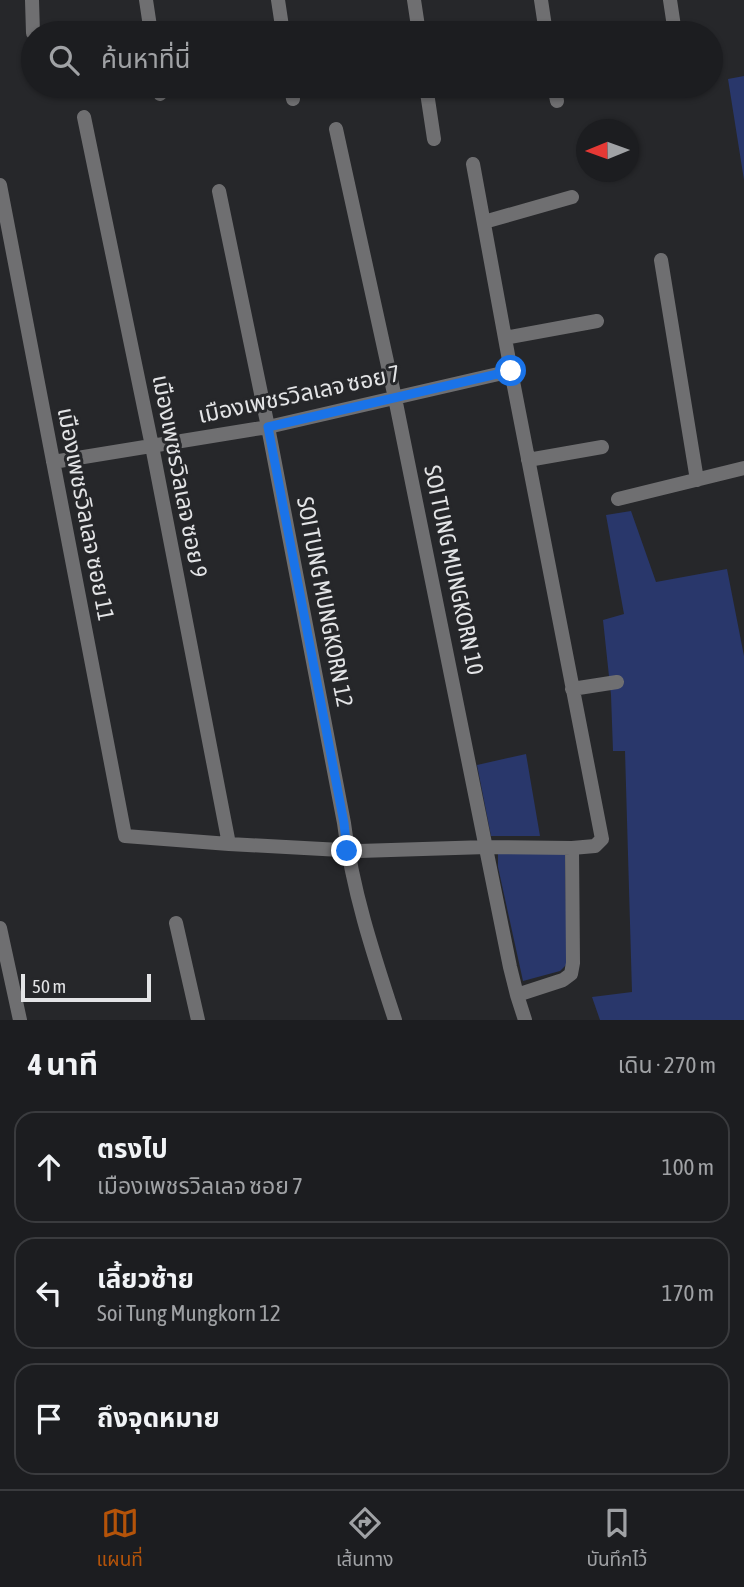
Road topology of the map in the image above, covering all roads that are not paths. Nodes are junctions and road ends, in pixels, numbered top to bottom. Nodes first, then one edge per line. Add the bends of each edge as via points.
1 (32, 0) edge
2 (146, 0) edge
3 (278, 0) edge
4 (414, 0) edge
5 (541, 0) edge
6 (670, 0) edge
7 (33, 21) edge
8 (149, 21) edge
9 (281, 21) edge
10 (417, 21) edge
11 (544, 21) edge
12 (673, 21) edge
13 (428, 98) edge
14 (556, 98) edge
15 (556, 101) dead end
16 (84, 117) dead end
17 (336, 129) dead end
18 (434, 139) dead end
19 (473, 164) dead end
20 (0, 185) edge
21 (219, 191) dead end
22 (572, 197) dead end
23 (1, 200) edge
24 (484, 222) junction
25 (661, 260) dead end
26 (597, 321) dead end
27 (505, 338) junction
28 (511, 371) junction
29 (395, 398) junction
30 (268, 427) junction
31 (152, 446) junction
32 (602, 447) dead end
33 (528, 460) junction
34 (53, 462) junction
35 (744, 468) edge
36 (697, 480) junction
37 (618, 499) dead end
38 (617, 682) dead end
39 (572, 689) junction
40 (229, 844) junction
41 (487, 847) junction
42 (572, 848) junction
43 (347, 851) junction
44 (176, 923) dead end
45 (0, 928) edge
46 (517, 995) junction
47 (20, 1020) edge
48 (198, 1020) edge
49 (395, 1020) edge
50 (525, 1020) edge

1 - 7 street
2 - 8 street
3 - 9 street
4 - 10 street
5 - 11 street
6 - 12 street
13 - 18 street
14 - 15 street
16 - 31 street, เมืองเพชรวิลเลจ ซอย 9
17 - 29 street, SOI TUNG MUNGKORN 10
19 - 24 street
20 - 23 street, เมืองเพชรวิลเลจ ซอย 11
21 - 30 street, SOI TUNG MUNGKORN 12
22 - 24 street
23 - 34 street, เมืองเพชรวิลเลจ ซอย 11
24 - 27 street
25 - 36 street
26 - 27 street
27 - 28 street
28 - 29 street, เมืองเพชรวิลเลจ ซอย 7
28 - 33 street
29 - 30 street, เมืองเพชรวิลเลจ ซอย 7
29 - 41 street, SOI TUNG MUNGKORN 10
30 - 31 street, เมืองเพชรวิลเลจ ซอย 7
30 - 43 street, SOI TUNG MUNGKORN 12
31 - 34 street, เมืองเพชรวิลเลจ ซอย 7
31 - 40 street, เมืองเพชรวิลเลจ ซอย 9
32 - 33 street
33 - 39 street
34 - 40 street, เมืองเพชรวิลเลจ ซอย 11 via 125,836
35 - 36 street
36 - 37 street
38 - 39 street
39 - 42 street via 602,839 595,846
40 - 43 street
41 - 42 street
41 - 43 street
41 - 46 street, SOI TUNG MUNGKORN 10
42 - 46 street via 571,974 563,981
43 - 49 street, SOI TUNG MUNGKORN 12
44 - 48 street
45 - 47 street
46 - 50 street, SOI TUNG MUNGKORN 10

